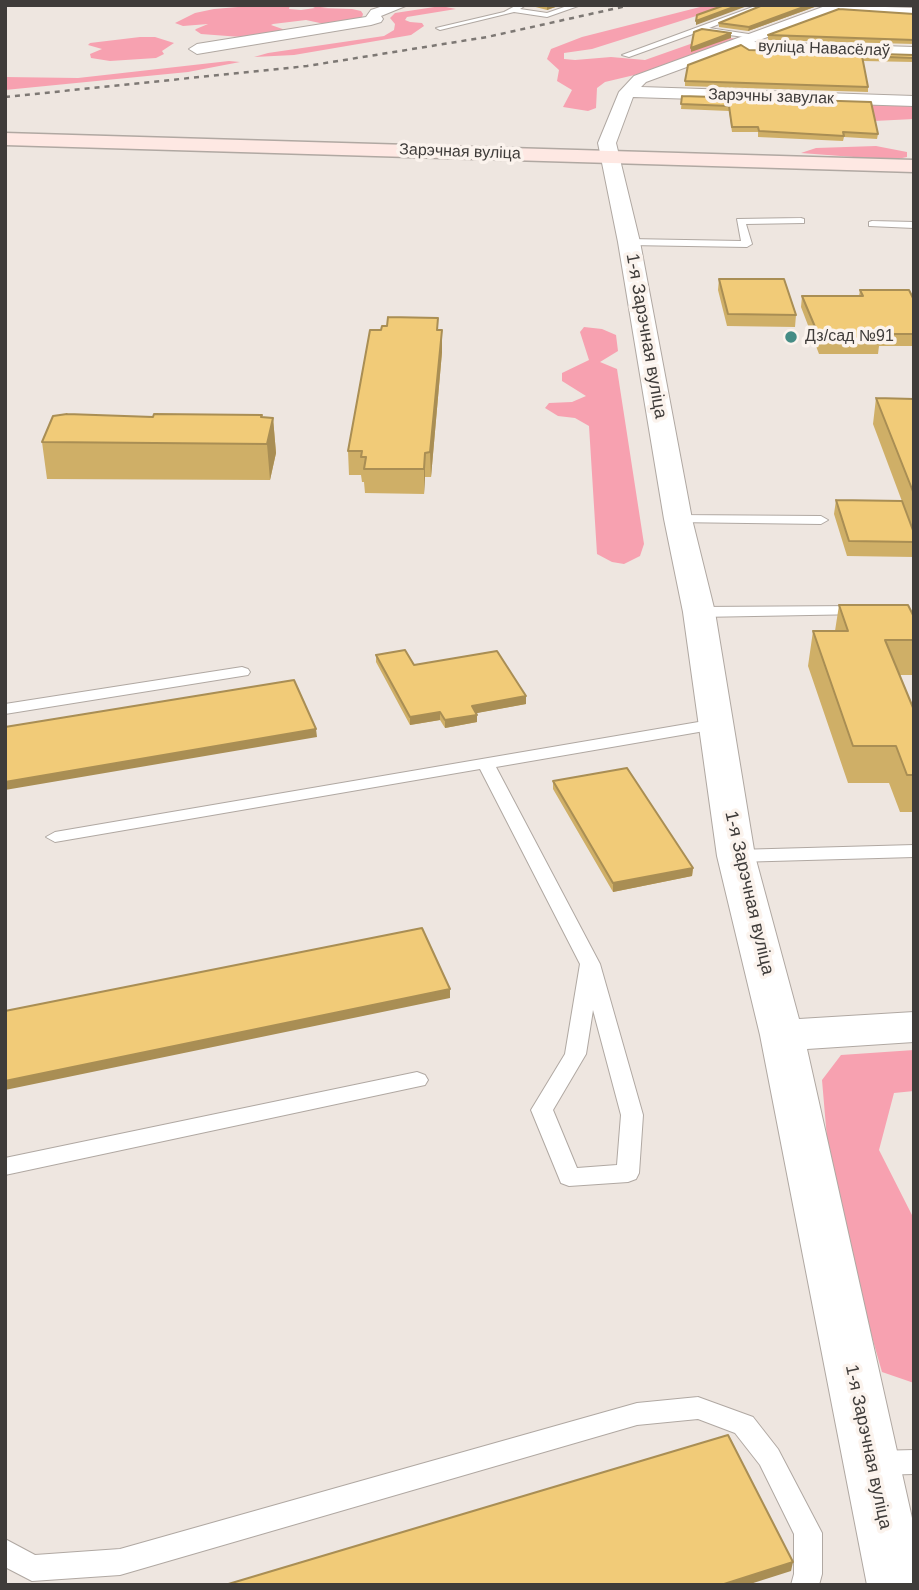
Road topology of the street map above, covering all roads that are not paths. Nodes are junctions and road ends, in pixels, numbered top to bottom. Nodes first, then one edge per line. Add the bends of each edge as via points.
1 (401, 5) edge
2 (523, 5) edge
3 (578, 5) edge
4 (765, 5) edge
5 (840, 6) edge
6 (512, 10) junction
7 (914, 12) edge
8 (439, 28) dead end
9 (700, 29) junction
10 (755, 37) junction
11 (734, 46) junction
12 (197, 48) dead end
13 (914, 52) edge
14 (626, 55) dead end
15 (627, 92) junction
16 (914, 101) edge
17 (5, 139) edge
18 (610, 157) junction
19 (914, 166) edge
20 (801, 220) dead end
21 (872, 224) dead end
22 (914, 225) edge
23 (629, 242) junction
24 (678, 519) junction
25 (821, 520) dead end
26 (871, 611) edge
27 (699, 612) junction
28 (242, 672) dead end
29 (5, 709) edge
30 (716, 724) junction
31 (486, 764) junction
32 (55, 837) dead end
33 (914, 851) edge
34 (736, 856) junction
35 (590, 964) junction
36 (914, 1027) edge
37 (782, 1035) junction
38 (417, 1080) dead end
39 (5, 1167) edge
40 (893, 1463) edge
41 (5, 1552) edge
42 (805, 1585) edge
43 (897, 1585) edge

1 - 12 street via 361,23
2 - 6 lane
3 - 6 lane via 547,15
4 - 9 lane
5 - 7 street
5 - 10 street
6 - 8 lane
9 - 10 lane
9 - 14 lane
10 - 11 street
11 - 13 street, вуліца Навасёлаў
11 - 15 street via 640,79
15 - 16 street, Зарэчны завулак
15 - 18 street via 607,143
17 - 18 street, Зарэчная вуліца
18 - 19 street, Зарэчная вуліца
18 - 23 street, 1-я Зарэчная вуліца
20 - 23 lane via 740,220 747,244
21 - 22 lane
23 - 24 street, 1-я Зарэчная вуліца
24 - 25 lane
24 - 27 street, 1-я Зарэчная вуліца
26 - 27 lane
27 - 30 street, 1-я Зарэчная вуліца
28 - 29 lane
30 - 31 lane
30 - 34 street, 1-я Зарэчная вуліца
31 - 32 lane
31 - 35 lane
33 - 34 lane
34 - 37 street, 1-я Зарэчная вуліца
35 - 35 lane via 575,1054 542,1110 569,1177 628,1173 632,1115
36 - 37 street
37 - 40 street, 1-я Зарэчная вуліца
38 - 39 lane
40 - 43 street, 1-я Зарэчная вуліца
41 - 42 lane via 32,1568 120,1562 637,1414 698,1408 744,1425 769,1457 808,1533

